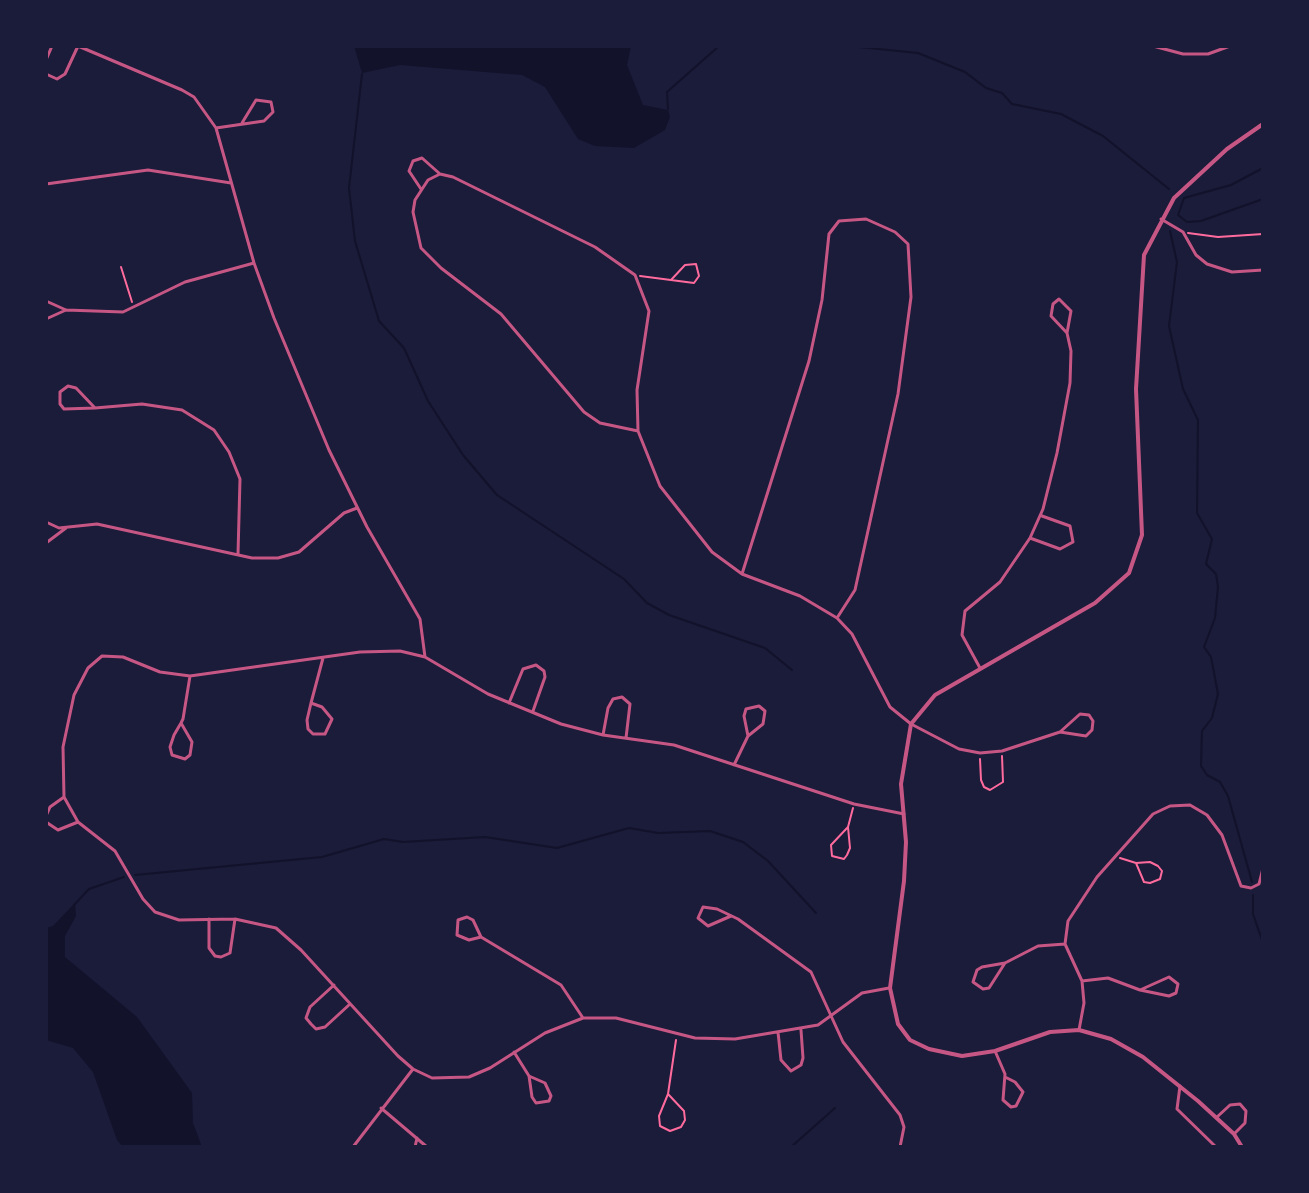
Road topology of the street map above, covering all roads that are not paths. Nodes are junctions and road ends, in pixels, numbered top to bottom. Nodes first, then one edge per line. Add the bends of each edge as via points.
1 (52, 46) edge
2 (78, 46) edge
3 (1153, 46) edge
4 (1230, 46) edge
5 (46, 60) edge
6 (46, 74) edge
7 (242, 123) junction
8 (1263, 124) edge
9 (216, 128) junction
10 (440, 174) junction
11 (231, 183) junction
12 (46, 184) edge
13 (421, 189) junction
14 (1161, 219) junction
15 (254, 263) junction
16 (1263, 270) edge
17 (46, 301) edge
18 (66, 310) junction
19 (46, 319) edge
20 (1067, 333) junction
21 (95, 408) junction
22 (638, 431) junction
23 (357, 508) junction
24 (1040, 515) junction
25 (46, 522) edge
26 (66, 528) junction
27 (1030, 538) junction
28 (46, 543) edge
29 (238, 554) junction
30 (742, 574) junction
31 (837, 618) junction
32 (425, 657) junction
33 (323, 658) junction
34 (980, 668) junction
35 (190, 676) junction
36 (311, 703) junction
37 (509, 703) junction
38 (533, 712) junction
39 (181, 723) junction
40 (911, 724) junction
41 (1060, 732) junction
42 (603, 735) junction
43 (748, 736) junction
44 (625, 739) junction
45 (734, 765) junction
46 (1263, 789) edge
47 (64, 797) junction
48 (904, 814) junction
49 (46, 816) edge
50 (46, 822) edge
51 (78, 822) junction
52 (1263, 852) edge
53 (1263, 868) edge
54 (731, 916) junction
55 (209, 919) junction
56 (235, 919) junction
57 (481, 937) junction
58 (1065, 944) junction
59 (1005, 963) junction
60 (1082, 981) junction
61 (334, 985) junction
62 (890, 988) junction
63 (1140, 990) junction
64 (350, 1004) junction
65 (834, 1016) junction
66 (583, 1018) junction
67 (801, 1030) junction
68 (1079, 1030) junction
69 (778, 1032) junction
70 (995, 1051) junction
71 (514, 1052) junction
72 (413, 1069) junction
73 (529, 1076) junction
74 (1005, 1077) junction
75 (1180, 1086) junction
76 (381, 1108) junction
77 (1217, 1117) junction
78 (1234, 1134) junction
79 (417, 1138) junction
80 (353, 1147) edge
81 (415, 1147) edge
82 (427, 1147) edge
83 (900, 1147) edge
84 (1216, 1147) edge
85 (1242, 1147) edge

1 - 5 street
2 - 6 street via 65,74 57,79
2 - 9 street via 194,97
3 - 4 street via 1195,54
7 - 7 street via 270,117 271,102 256,100
7 - 9 street
8 - 14 street via 1197,175
9 - 11 street
10 - 13 street
10 - 13 street via 418,157 409,171
10 - 22 street via 595,247 635,275 649,311 637,390
11 - 12 street via 148,170
11 - 15 street
13 - 22 street via 413,212 421,248 501,314 584,412 600,423
14 - 16 street via 1183,232 1196,255 1218,270
14 - 34 street via 1142,272 1136,389 1142,535 1137,556 1129,573 1095,603
15 - 18 street via 185,282 113,313
15 - 23 street
17 - 18 street
18 - 19 street
20 - 20 street via 1071,311 1059,299 1051,316
20 - 24 street via 1070,383
21 - 21 street via 76,388 60,392 64,409
21 - 29 street via 161,405 182,410 214,430 240,479
22 - 30 street via 674,508 712,552
23 - 29 street via 290,556
23 - 32 street via 420,619
24 - 27 street
24 - 27 street via 1070,526 1073,542 1060,549
25 - 26 street
26 - 28 street
26 - 29 street via 97,524
27 - 34 street via 1000,582 965,611 962,635
30 - 31 street via 800,596
30 - 31 street via 809,361 829,234 839,221 866,219 908,244 911,297 898,394 855,590
31 - 40 street via 852,634 890,707
32 - 33 street via 400,651
32 - 37 street
33 - 35 street
33 - 36 street
34 - 40 street via 935,695
35 - 39 street
35 - 47 street via 160,672 112,654 94,661 74,695 66,723
36 - 36 street via 308,729 325,734 332,719
37 - 38 street
37 - 38 street via 523,669 536,665 545,677
38 - 42 street
39 - 39 street via 170,747 172,755 185,759 192,742
40 - 41 street via 959,749 980,753
40 - 48 street via 901,784
41 - 41 street via 1086,736 1093,721 1080,714
42 - 44 street
42 - 44 street via 608,708 622,697 630,704
43 - 43 street via 763,724 765,711 759,706 746,709
43 - 45 street
44 - 45 street via 674,745
45 - 48 street via 854,804
46 - 52 street
47 - 49 street
47 - 51 street
48 - 62 street via 904,881
50 - 51 street via 58,830
51 - 55 street via 115,851 155,912 179,920
53 - 58 street via 1259,884 1241,886 1222,835 1207,815 1190,805 1170,806 1153,814 1075,906
54 - 54 street via 703,907 698,918 708,926
54 - 65 street via 811,972
55 - 56 street
55 - 56 street via 209,948 221,957 230,953
56 - 61 street via 276,928
57 - 57 street via 473,920 458,920 457,935
57 - 66 street via 561,985
58 - 59 street via 1038,946
58 - 60 street
59 - 59 street via 977,970 973,982 989,988
60 - 63 street via 1108,978
60 - 68 street
61 - 64 street
61 - 64 street via 310,1007 306,1018 311,1024 325,1027
62 - 65 street via 862,993
62 - 70 street via 893,1012 910,1040 962,1056
63 - 63 street via 1169,996 1178,984 1169,977
64 - 72 street
65 - 67 street
65 - 83 street via 843,1042 900,1115
66 - 69 street via 616,1018 713,1040
66 - 71 street
67 - 69 street
67 - 69 street via 803,1058 791,1071 781,1060
68 - 70 street via 1050,1032
68 - 75 street via 1133,1051
70 - 74 street
71 - 72 street via 458,1079 432,1078
71 - 73 street
72 - 76 street
73 - 73 street via 536,1103 549,1101 545,1083
74 - 74 street via 1003,1100 1016,1106 1023,1092
75 - 77 street
75 - 84 street via 1177,1109
76 - 79 street
76 - 80 street
77 - 78 street
77 - 78 street via 1230,1105 1240,1104 1246,1111 1245,1123
78 - 85 street
79 - 81 street
79 - 82 street

